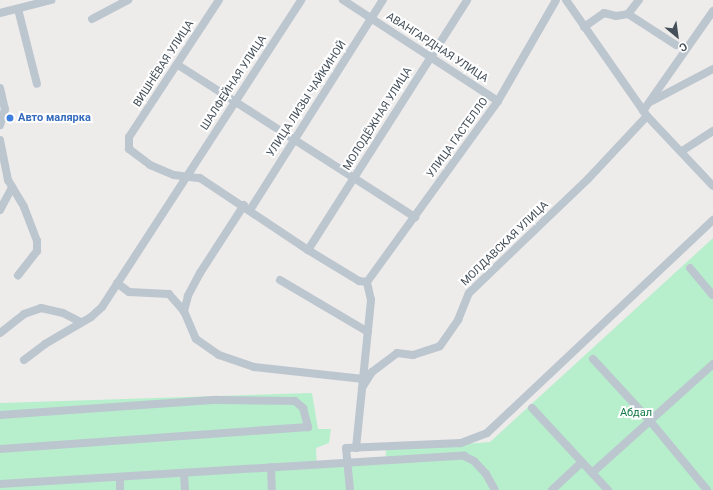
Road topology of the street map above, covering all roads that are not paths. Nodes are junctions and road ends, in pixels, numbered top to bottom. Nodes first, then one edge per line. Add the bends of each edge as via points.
1 (51, 0) edge
2 (128, 0) edge
3 (218, 0) edge
4 (301, 0) edge
5 (343, 0) edge
6 (383, 0) edge
7 (468, 0) edge
8 (556, 0) edge
9 (566, 0) edge
10 (639, 0) edge
11 (18, 9) junction
12 (713, 11) edge
13 (0, 13) edge
14 (628, 14) junction
15 (372, 18) junction
16 (92, 19) dead end
17 (584, 27) junction
18 (676, 45) dead end
19 (429, 58) junction
20 (178, 65) junction
21 (713, 69) edge
22 (37, 84) dead end
23 (0, 88) edge
24 (234, 100) junction
25 (498, 101) junction
26 (651, 101) junction
27 (645, 114) junction
28 (1, 122) edge
29 (713, 131) edge
30 (294, 139) junction
31 (0, 140) edge
32 (682, 151) junction
33 (186, 178) junction
34 (354, 178) junction
35 (713, 186) edge
36 (12, 187) junction
37 (247, 207) junction
38 (0, 210) edge
39 (415, 217) junction
40 (713, 220) edge
41 (308, 250) junction
42 (690, 268) dead end
43 (18, 275) dead end
44 (280, 280) dead end
45 (367, 282) junction
46 (117, 283) junction
47 (713, 295) edge
48 (184, 311) junction
49 (81, 322) junction
50 (368, 332) junction
51 (0, 333) edge
52 (593, 359) dead end
53 (24, 360) dead end
54 (713, 364) edge
55 (363, 378) junction
56 (362, 388) junction
57 (532, 408) dead end
58 (0, 415) edge
59 (650, 421) junction
60 (356, 448) junction
61 (0, 449) edge
62 (582, 462) junction
63 (347, 463) junction
64 (271, 467) junction
65 (184, 473) junction
66 (592, 473) junction
67 (120, 477) junction
68 (0, 484) edge
69 (120, 490) edge
70 (185, 490) edge
71 (272, 490) edge
72 (350, 490) edge
73 (496, 490) edge
74 (552, 490) edge
75 (608, 490) edge
76 (707, 490) edge

1 - 11 street
2 - 16 street
3 - 20 street, ВИШНЁВАЯ УЛИЦА
4 - 24 street, ШАЛФЕЙНАЯ УЛИЦА
5 - 15 street, АВАНГАРДНАЯ УЛИЦА
6 - 15 street, УЛИЦА ЛИЗЫ ЧАЙКИНОЙ
7 - 19 street, МОЛОДЁЖНАЯ УЛИЦА
8 - 25 street, УЛИЦА ГАСТЕЛЛО
9 - 17 street
10 - 14 street
11 - 13 street
11 - 22 street
12 - 26 street, МОЛДАВСКАЯ УЛИЦА
14 - 17 street via 616,16 604,13
14 - 18 street
15 - 19 street, АВАНГАРДНАЯ УЛИЦА
15 - 30 street, УЛИЦА ЛИЗЫ ЧАЙКИНОЙ
17 - 27 street
19 - 25 street, АВАНГАРДНАЯ УЛИЦА
19 - 34 street, МОЛОДЁЖНАЯ УЛИЦА
20 - 24 street
20 - 33 street, ВИШНЁВАЯ УЛИЦА via 128,141 133,153 150,165
21 - 26 street
23 - 28 street via 5,109
24 - 30 street
24 - 33 street, ШАЛФЕЙНАЯ УЛИЦА
25 - 39 street, УЛИЦА ГАСТЕЛЛО
26 - 27 street, МОЛДАВСКАЯ УЛИЦА
27 - 32 street
27 - 56 street, МОЛДАВСКАЯ УЛИЦА via 588,179 469,293 458,320 440,346 413,355 397,353 372,372
29 - 32 street
30 - 34 street
30 - 37 street, УЛИЦА ЛИЗЫ ЧАЙКИНОЙ
31 - 36 street via 8,180
32 - 35 street
33 - 37 street via 197,176
33 - 46 street, ШАЛФЕЙНАЯ УЛИЦА
34 - 39 street
34 - 41 street, МОЛОДЁЖНАЯ УЛИЦА
36 - 38 street
36 - 43 street via 24,207 37,241 37,252
37 - 41 street
37 - 48 street, УЛИЦА ЛИЗЫ ЧАЙКИНОЙ via 200,273
39 - 45 street, УЛИЦА ГАСТЕЛЛО
40 - 60 street via 487,433 461,443
41 - 45 street via 359,281
42 - 47 street
44 - 50 street
45 - 50 street via 371,300
46 - 48 street via 129,292 169,294
46 - 49 street, ШАЛФЕЙНАЯ УЛИЦА via 102,306
48 - 55 street via 188,326 203,346 240,363 254,367
49 - 51 street via 63,313 41,308 24,314
49 - 53 street, ШАЛФЕЙНАЯ УЛИЦА
50 - 55 street
52 - 59 street
54 - 59 street
55 - 56 street
56 - 60 street
57 - 62 street
58 - 61 street via 216,400 295,402 302,408 308,427
59 - 66 street
59 - 76 street
60 - 63 street via 346,448
62 - 66 street
62 - 74 street
63 - 64 street
63 - 72 street
63 - 73 street via 464,456 474,461
64 - 65 street
64 - 71 street
65 - 67 street
65 - 70 street
66 - 75 street
67 - 68 street
67 - 69 street

